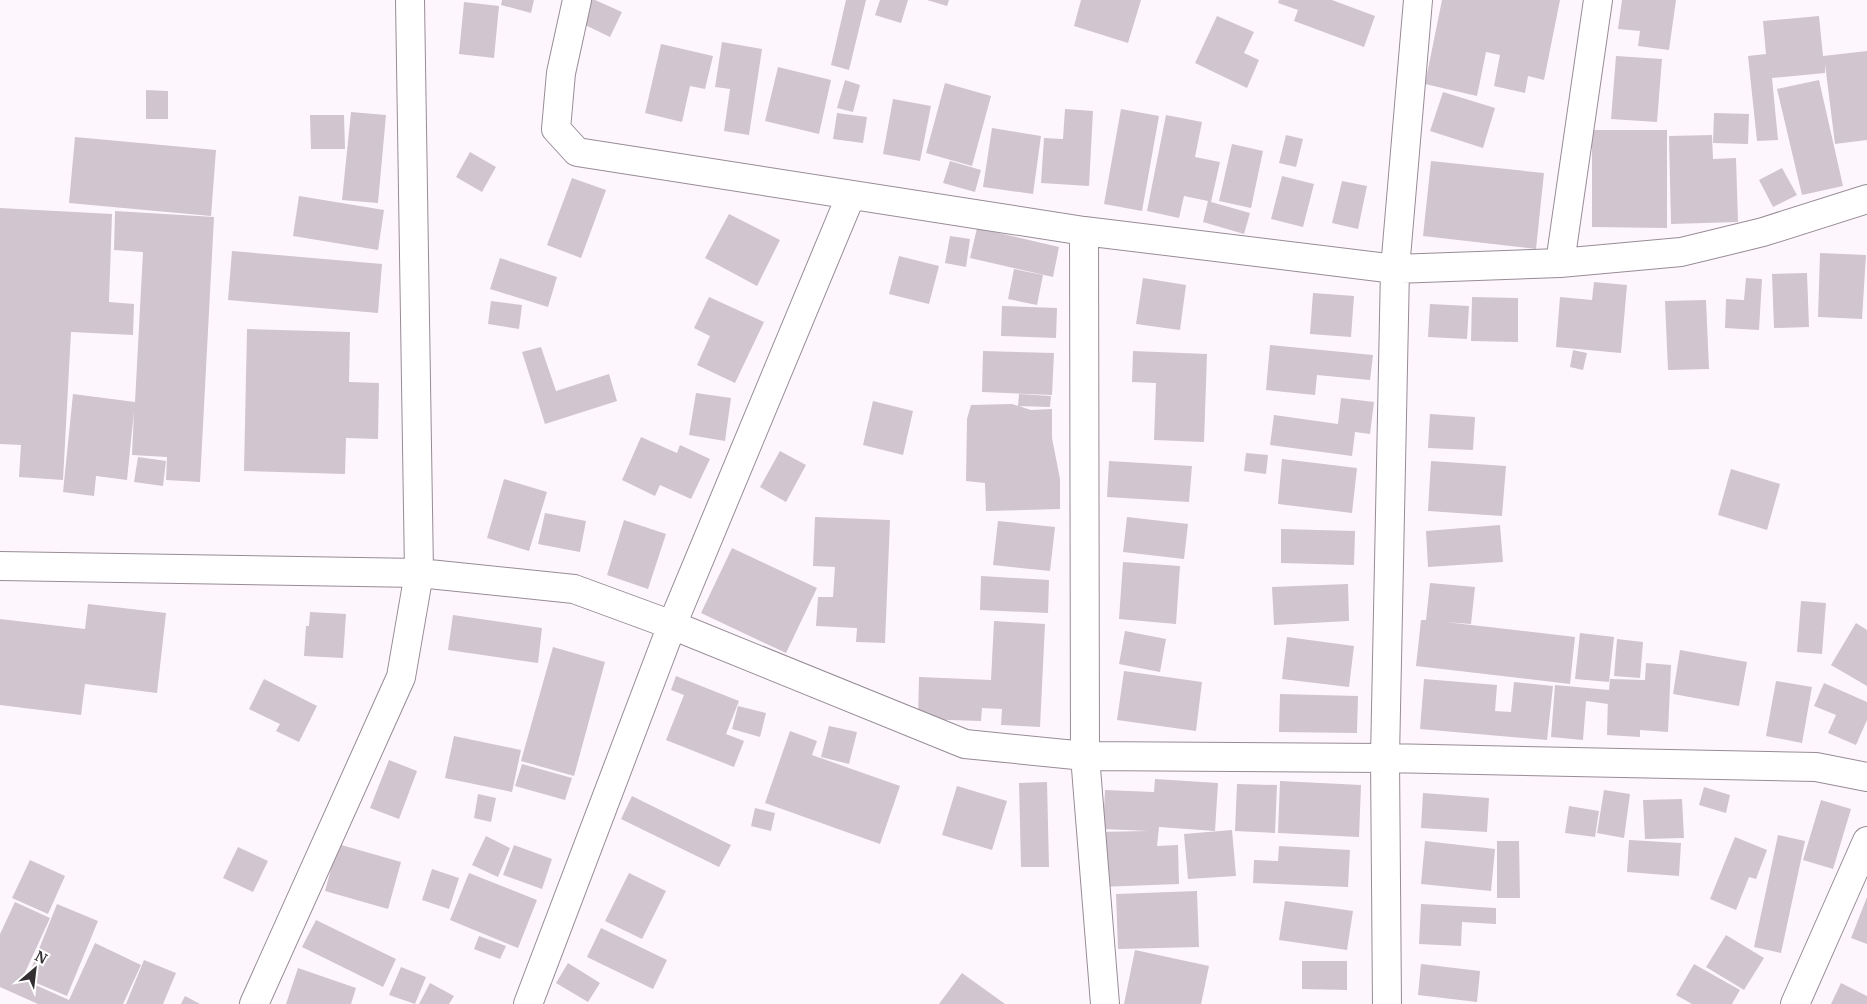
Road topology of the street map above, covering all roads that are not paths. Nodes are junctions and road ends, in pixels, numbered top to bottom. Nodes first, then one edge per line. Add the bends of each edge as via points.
1 (410, 0) edge
2 (577, 0) edge
3 (1418, 0) edge
4 (1598, 0) edge
5 (851, 195) junction
6 (1867, 199) edge
7 (1084, 231) junction
8 (1560, 263) junction
9 (1395, 270) junction
10 (0, 566) edge
11 (419, 573) junction
12 (672, 625) junction
13 (1085, 756) junction
14 (1385, 758) junction
15 (1867, 777) edge
16 (1867, 841) edge
17 (254, 1004) edge
18 (528, 1004) edge
19 (1106, 1004) edge
20 (1387, 1004) edge
21 (1795, 1004) edge

1 - 11 street
2 - 5 street via 561,73 556,129 577,152
3 - 9 street
4 - 8 street
5 - 7 street
5 - 12 street
6 - 8 street via 1763,232 1681,252
7 - 9 street
7 - 13 street
8 - 9 street
9 - 14 street
10 - 11 street
11 - 12 street via 574,589
11 - 17 street via 401,677
12 - 13 street via 965,744
12 - 18 street
13 - 14 street
13 - 19 street
14 - 15 street via 1816,767
14 - 20 street
16 - 21 street

